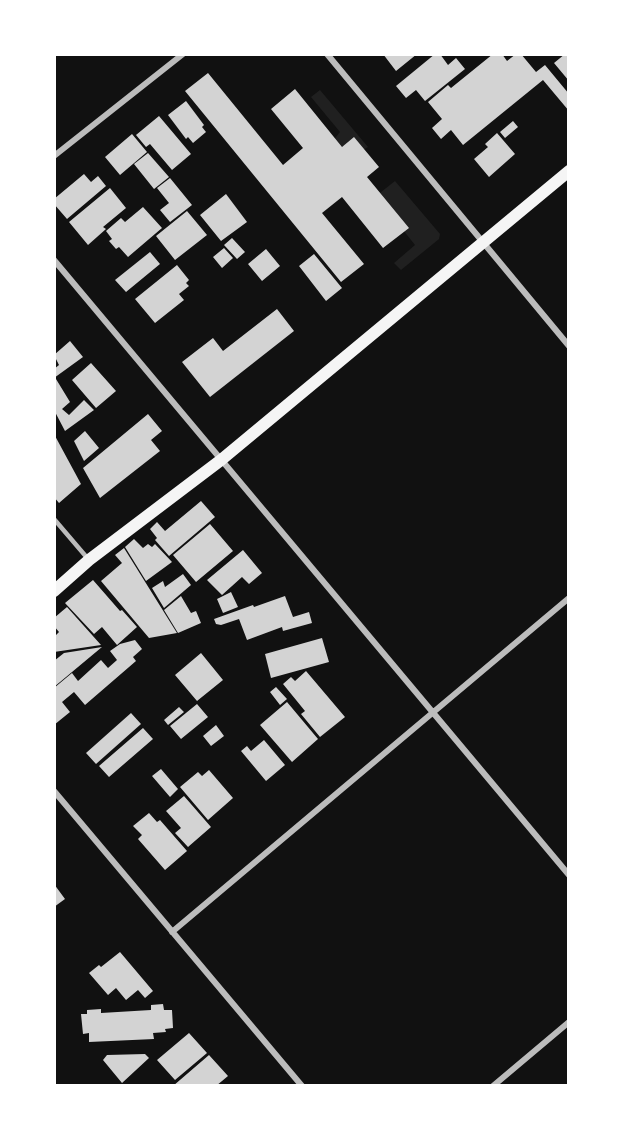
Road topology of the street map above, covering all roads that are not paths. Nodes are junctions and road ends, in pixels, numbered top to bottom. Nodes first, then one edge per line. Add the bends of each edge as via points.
1 (183, 54) edge
2 (327, 54) edge
3 (54, 156) edge
4 (569, 171) edge
5 (483, 243) junction
6 (54, 260) edge
7 (569, 346) edge
8 (221, 460) junction
9 (54, 519) edge
10 (89, 560) junction
11 (54, 591) edge
12 (569, 598) edge
13 (433, 712) junction
14 (54, 791) edge
15 (569, 875) edge
16 (172, 932) junction
17 (569, 1022) edge
18 (302, 1086) edge
19 (493, 1086) edge

1 - 3 street
2 - 5 street
4 - 5 main road
5 - 7 street
5 - 8 main road
6 - 8 street
8 - 10 main road
8 - 13 street
9 - 10 lane
10 - 11 main road
12 - 13 street
13 - 15 street
13 - 16 street
14 - 16 street
16 - 18 street
17 - 19 street

